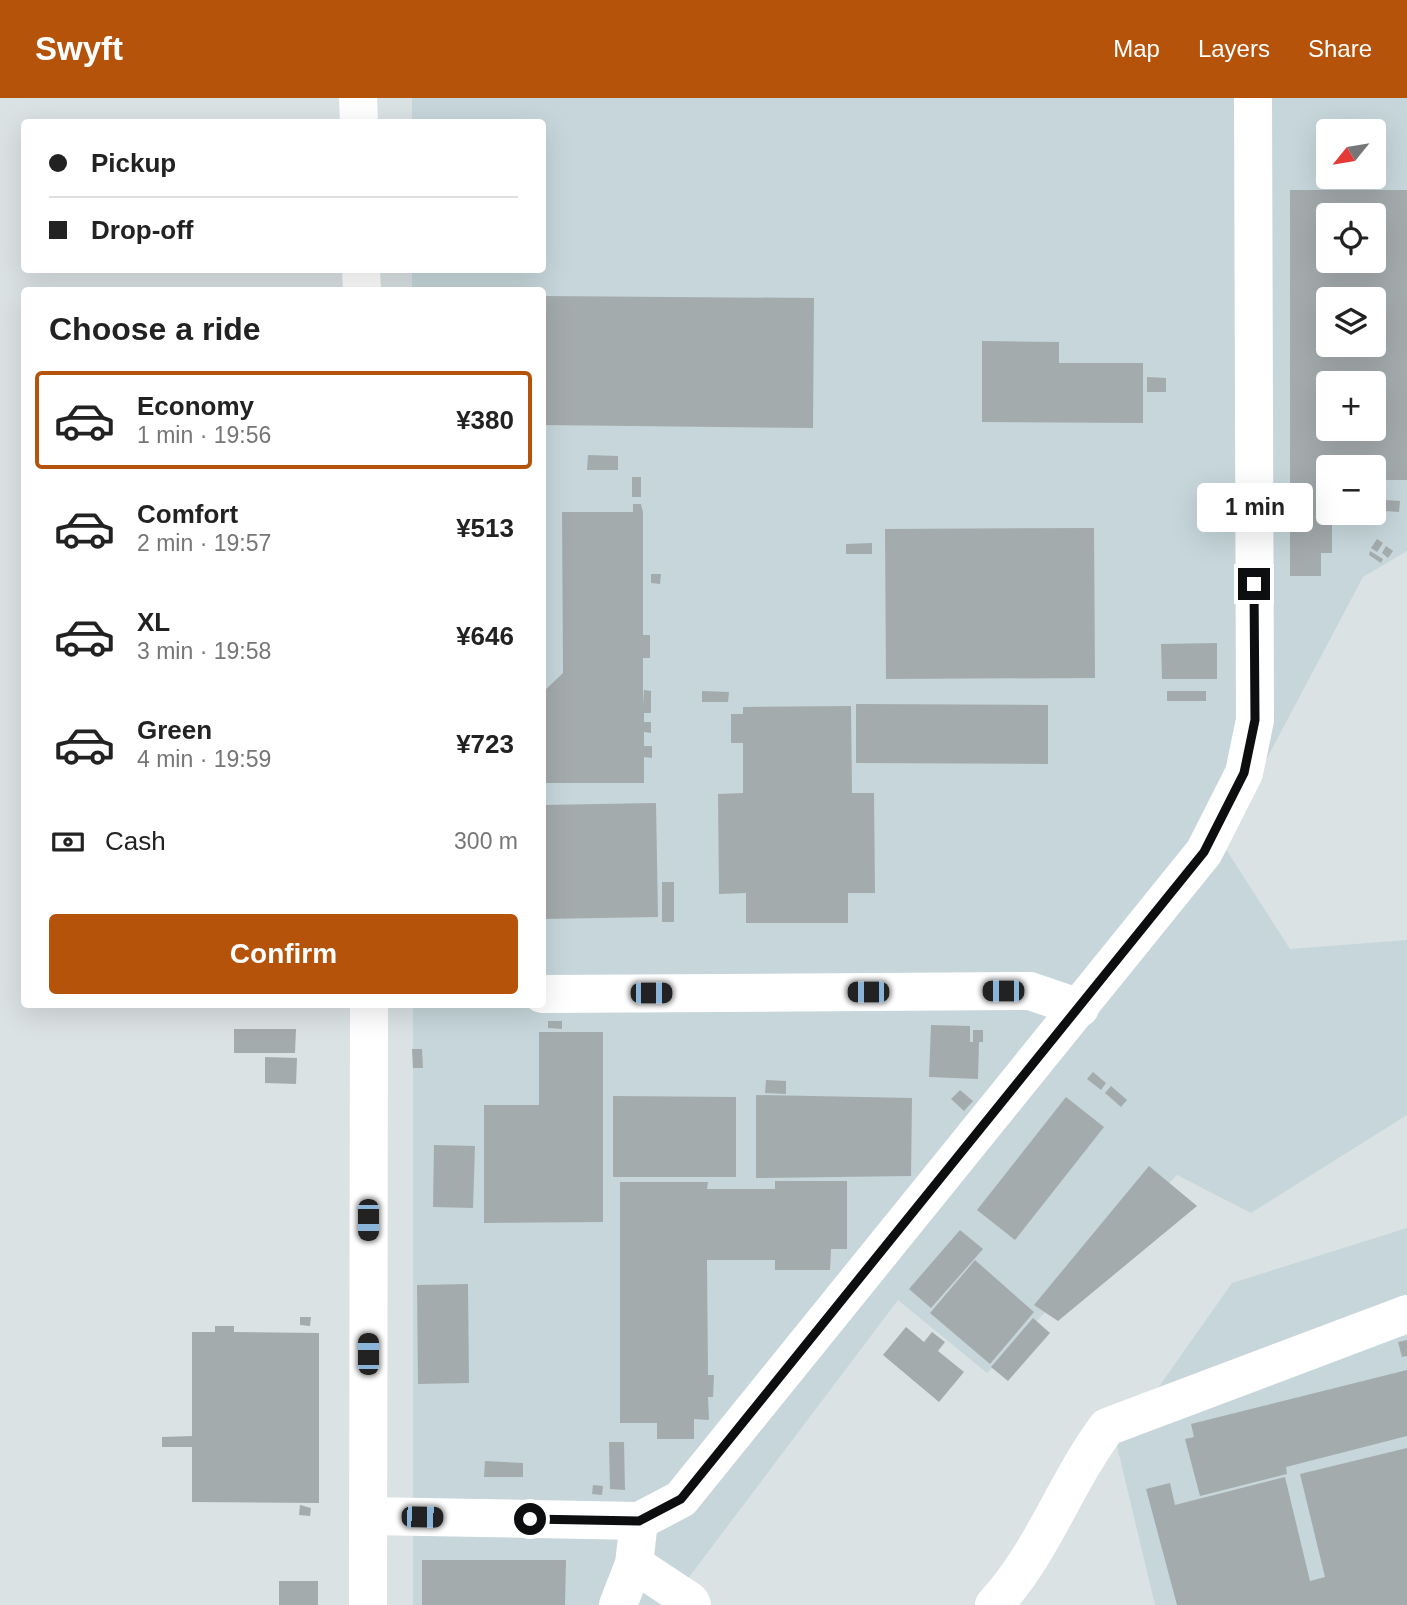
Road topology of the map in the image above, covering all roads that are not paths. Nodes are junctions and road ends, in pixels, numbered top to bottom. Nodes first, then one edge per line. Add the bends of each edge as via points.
1 (358, 98) edge
2 (1253, 98) edge
3 (359, 119) edge
4 (546, 994) edge
5 (369, 1008) edge
6 (1080, 1008) junction
7 (1407, 1314) edge
8 (368, 1516) junction
9 (639, 1521) junction
10 (634, 1564) junction
11 (368, 1605) edge
12 (618, 1605) edge
13 (692, 1605) edge
14 (994, 1605) edge

1 - 3 street
2 - 6 street via 1255,720 1244,773 1204,852
4 - 6 street via 1030,991
5 - 8 street
6 - 9 street via 681,1499
7 - 14 street via 1107,1427 1088,1452 1014,1583
8 - 9 street
8 - 11 street
9 - 10 street
10 - 12 street
10 - 13 street

